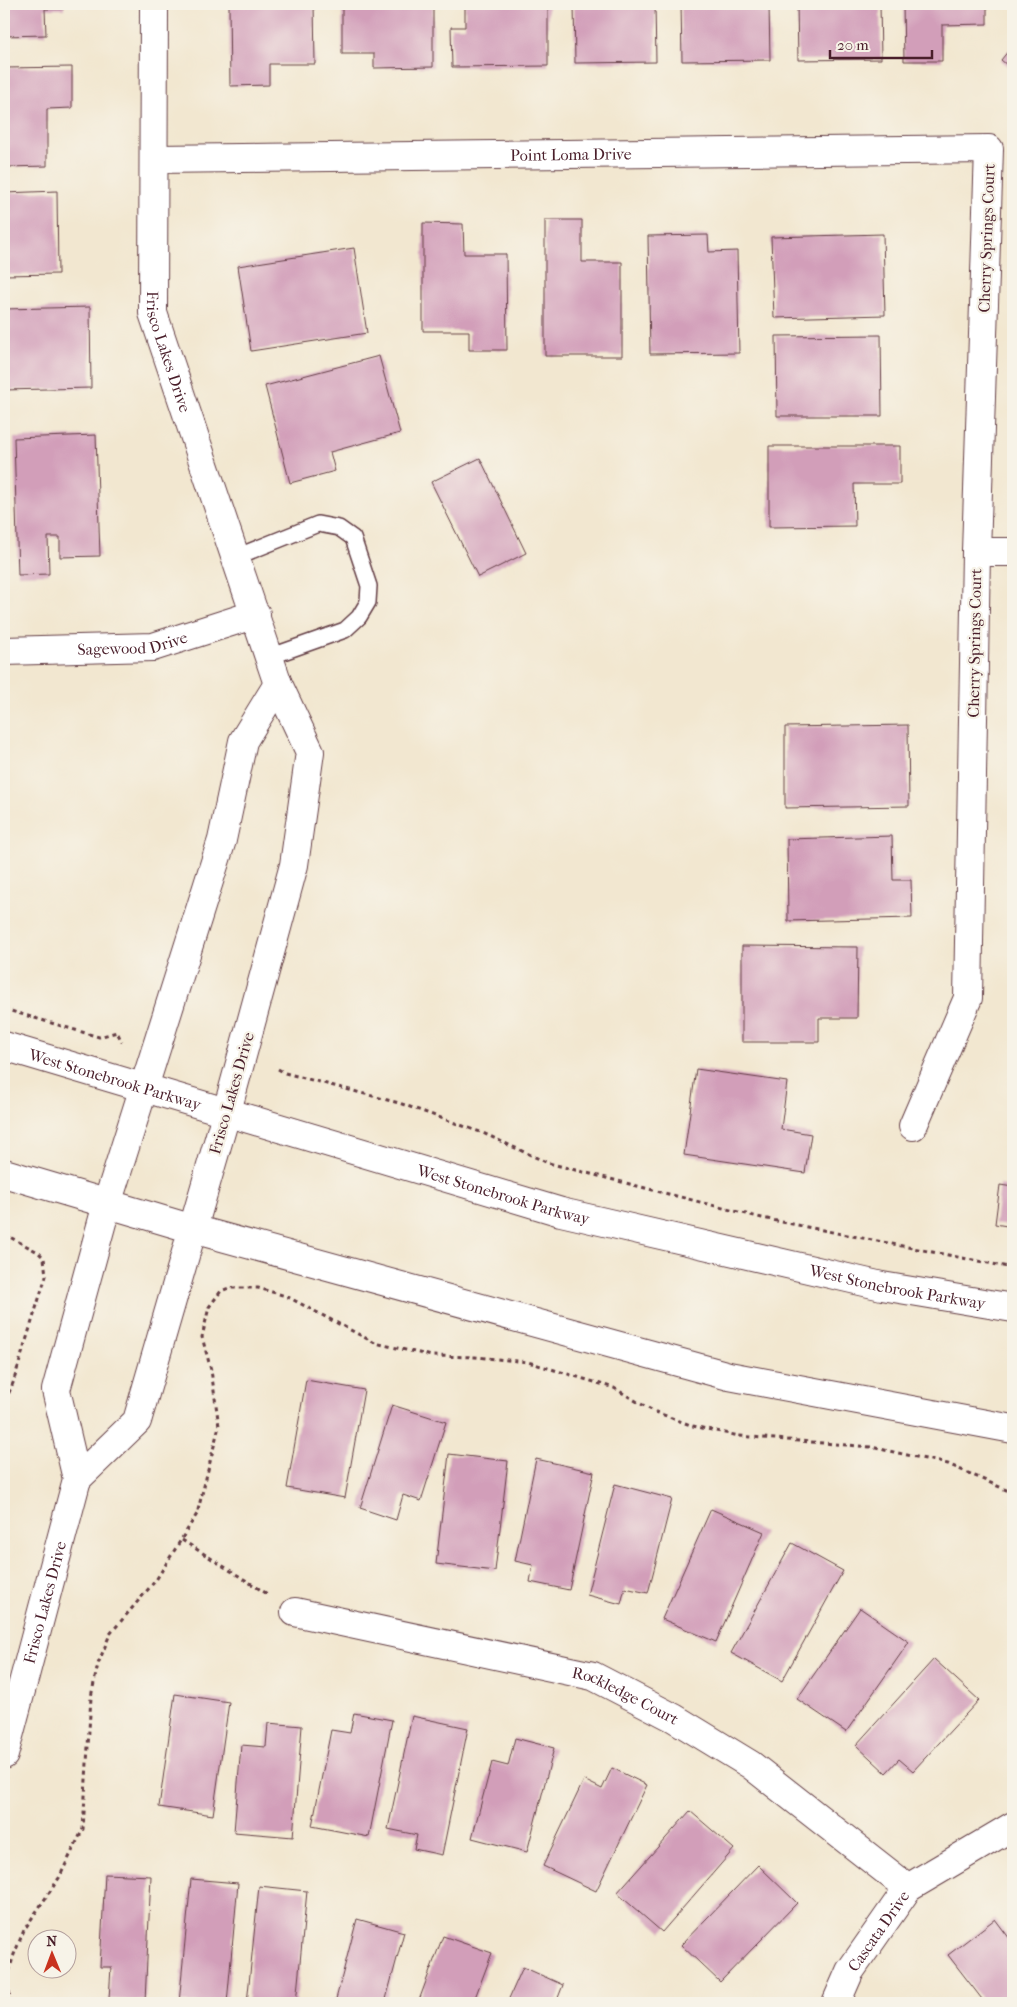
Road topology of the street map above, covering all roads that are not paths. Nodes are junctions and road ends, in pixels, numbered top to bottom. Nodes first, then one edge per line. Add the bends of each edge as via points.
1 (154, 4) edge
2 (989, 149) joint
3 (155, 159) junction
4 (976, 552) junction
5 (1013, 552) edge
6 (236, 557) junction
7 (256, 614) junction
8 (4, 651) edge
9 (269, 657) junction
10 (278, 684) junction
11 (4, 1046) edge
12 (144, 1087) junction
13 (227, 1111) junction
14 (913, 1126) dead end
15 (4, 1173) edge
16 (107, 1204) junction
17 (193, 1229) junction
18 (1013, 1308) edge
19 (1013, 1430) edge
20 (76, 1480) junction
21 (295, 1612) road end
22 (4, 1755) edge
23 (1013, 1826) edge
24 (908, 1888) junction
25 (836, 2003) edge

1 - 3 street, Frisco Lakes Drive
2 - 3 street, Point Loma Drive
2 - 4 street, Cherry Springs Court
3 - 6 street, Frisco Lakes Drive via 153,313
4 - 5 street
4 - 14 street, Cherry Springs Court via 968,998
6 - 7 street, Frisco Lakes Drive
6 - 9 lane via 318,524 339,528 353,538 369,586 368,602 359,617 345,630
7 - 8 street, Sagewood Drive via 153,647
7 - 9 street, Frisco Lakes Drive
9 - 10 street, Frisco Lakes Drive
10 - 12 street, Frisco Lakes Drive via 243,741 222,840
10 - 13 street, Frisco Lakes Drive via 310,752 294,865
11 - 12 street, West Stonebrook Parkway
12 - 13 street, West Stonebrook Parkway
12 - 16 street, Frisco Lakes Drive
13 - 17 street, Frisco Lakes Drive
13 - 18 street, West Stonebrook Parkway via 562,1212 882,1286
15 - 16 street
16 - 17 street
16 - 20 street, Frisco Lakes Drive via 56,1390
17 - 19 street via 729,1376
17 - 20 street, Frisco Lakes Drive via 137,1421
20 - 22 street, Frisco Lakes Drive
21 - 24 street, Rockledge Court via 593,1676 674,1718 751,1765
23 - 24 street, Cascata Drive
24 - 25 street, Cascata Drive via 850,1971

